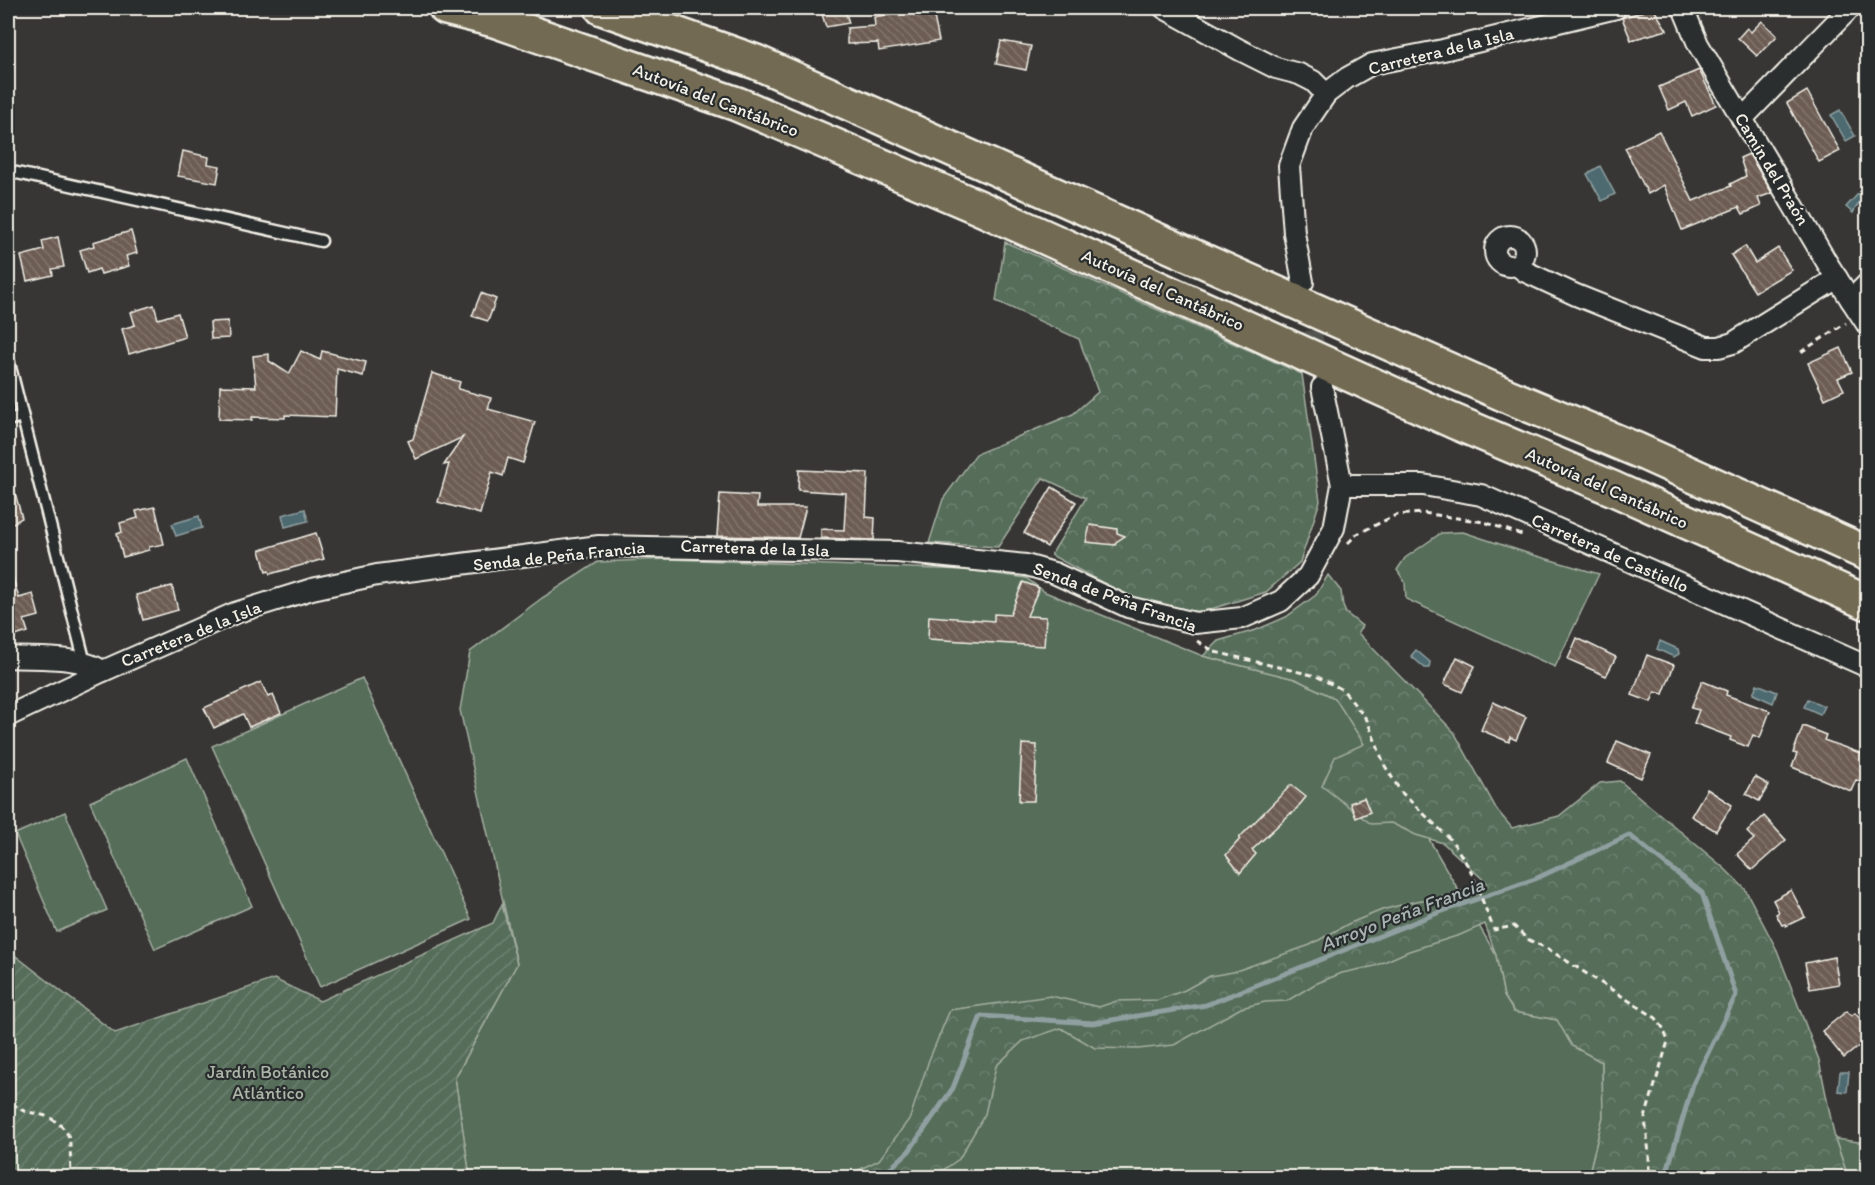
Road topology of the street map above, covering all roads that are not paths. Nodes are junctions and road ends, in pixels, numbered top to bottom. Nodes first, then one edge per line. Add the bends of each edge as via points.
1 (446, 8) edge
2 (602, 8) edge
3 (1164, 8) edge
4 (1616, 8) edge
5 (1683, 8) edge
6 (1850, 8) edge
7 (1326, 94) junction
8 (1742, 119) junction
9 (8, 171) edge
10 (321, 241) dead end
11 (1517, 264) dead end
12 (1837, 278) junction
13 (1303, 282) tunnel mouth
14 (1868, 283) edge
15 (1860, 313) edge
16 (8, 359) edge
17 (1322, 387) tunnel mouth
18 (1510, 397) junction
19 (22, 416) junction
20 (8, 420) edge
21 (1342, 485) junction
22 (1868, 535) edge
23 (1868, 554) edge
24 (1868, 603) edge
25 (8, 657) edge
26 (94, 667) junction
27 (1868, 667) edge
28 (8, 716) edge

1 - 24 highway, Autovía del Cantábrico via 494,20 737,104 978,207
2 - 18 highway via 756,62
3 - 7 street via 1276,68 1313,81
4 - 7 street, Carretera de la Isla via 1372,64
5 - 8 street, Camín del Praón via 1698,44
6 - 8 street
7 - 13 street, Carretera de la Isla via 1303,128 1289,166 1294,233
8 - 12 street, Camín del Praón
9 - 10 lane
11 - 12 street via 1533,276 1706,347 1733,342
12 - 15 street, Camín del Praón
14 - 15 street
16 - 19 lane
17 - 21 street, Carretera de la Isla
18 - 22 highway via 1642,441
18 - 23 highway
19 - 20 lane
19 - 26 lane
21 - 26 street, Carretera de la Isla via 1334,528 1308,576 1281,601 1242,618 1195,623 1128,608 1054,573 1026,565 897,552 599,546 377,574 312,589 235,613
21 - 27 street, Carretera de Castiello via 1423,485 1480,495
25 - 26 street
26 - 28 street, Carretera de la Isla

